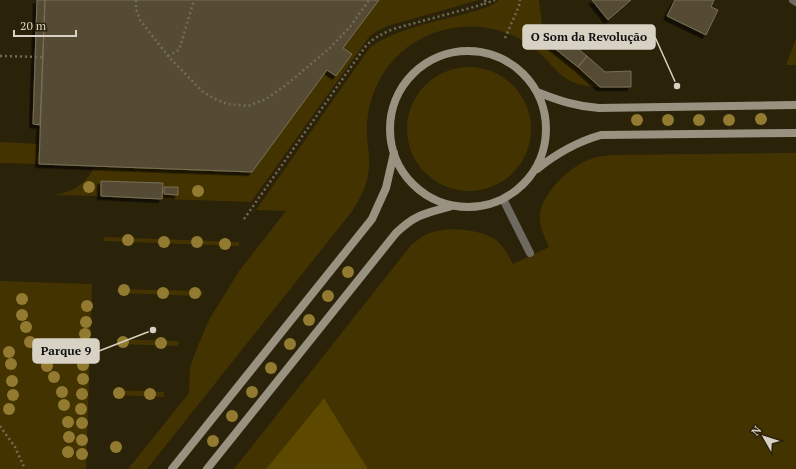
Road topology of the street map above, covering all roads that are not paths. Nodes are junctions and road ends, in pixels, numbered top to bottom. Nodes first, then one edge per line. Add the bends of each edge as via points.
1 (793, 0) edge
2 (796, 2) edge
3 (537, 92) junction
4 (796, 105) edge
5 (796, 133) edge
6 (394, 152) junction
7 (533, 172) junction
8 (503, 199) junction
9 (455, 205) junction
10 (530, 253) dead end
11 (172, 469) edge
12 (207, 469) edge

1 - 2 street
3 - 4 main road via 562,102 599,108
3 - 6 main road via 524,74 495,55 472,51 455,52 439,57 411,76 398,96 392,118
3 - 7 main road via 544,112 546,133 540,160
5 - 7 main road via 600,135 556,154
6 - 9 main road via 403,171 417,188 435,199
6 - 11 main road via 386,188 372,219
7 - 8 main road via 520,187
8 - 9 main road via 480,206
8 - 10 street
9 - 12 main road via 422,214 407,222 396,233

